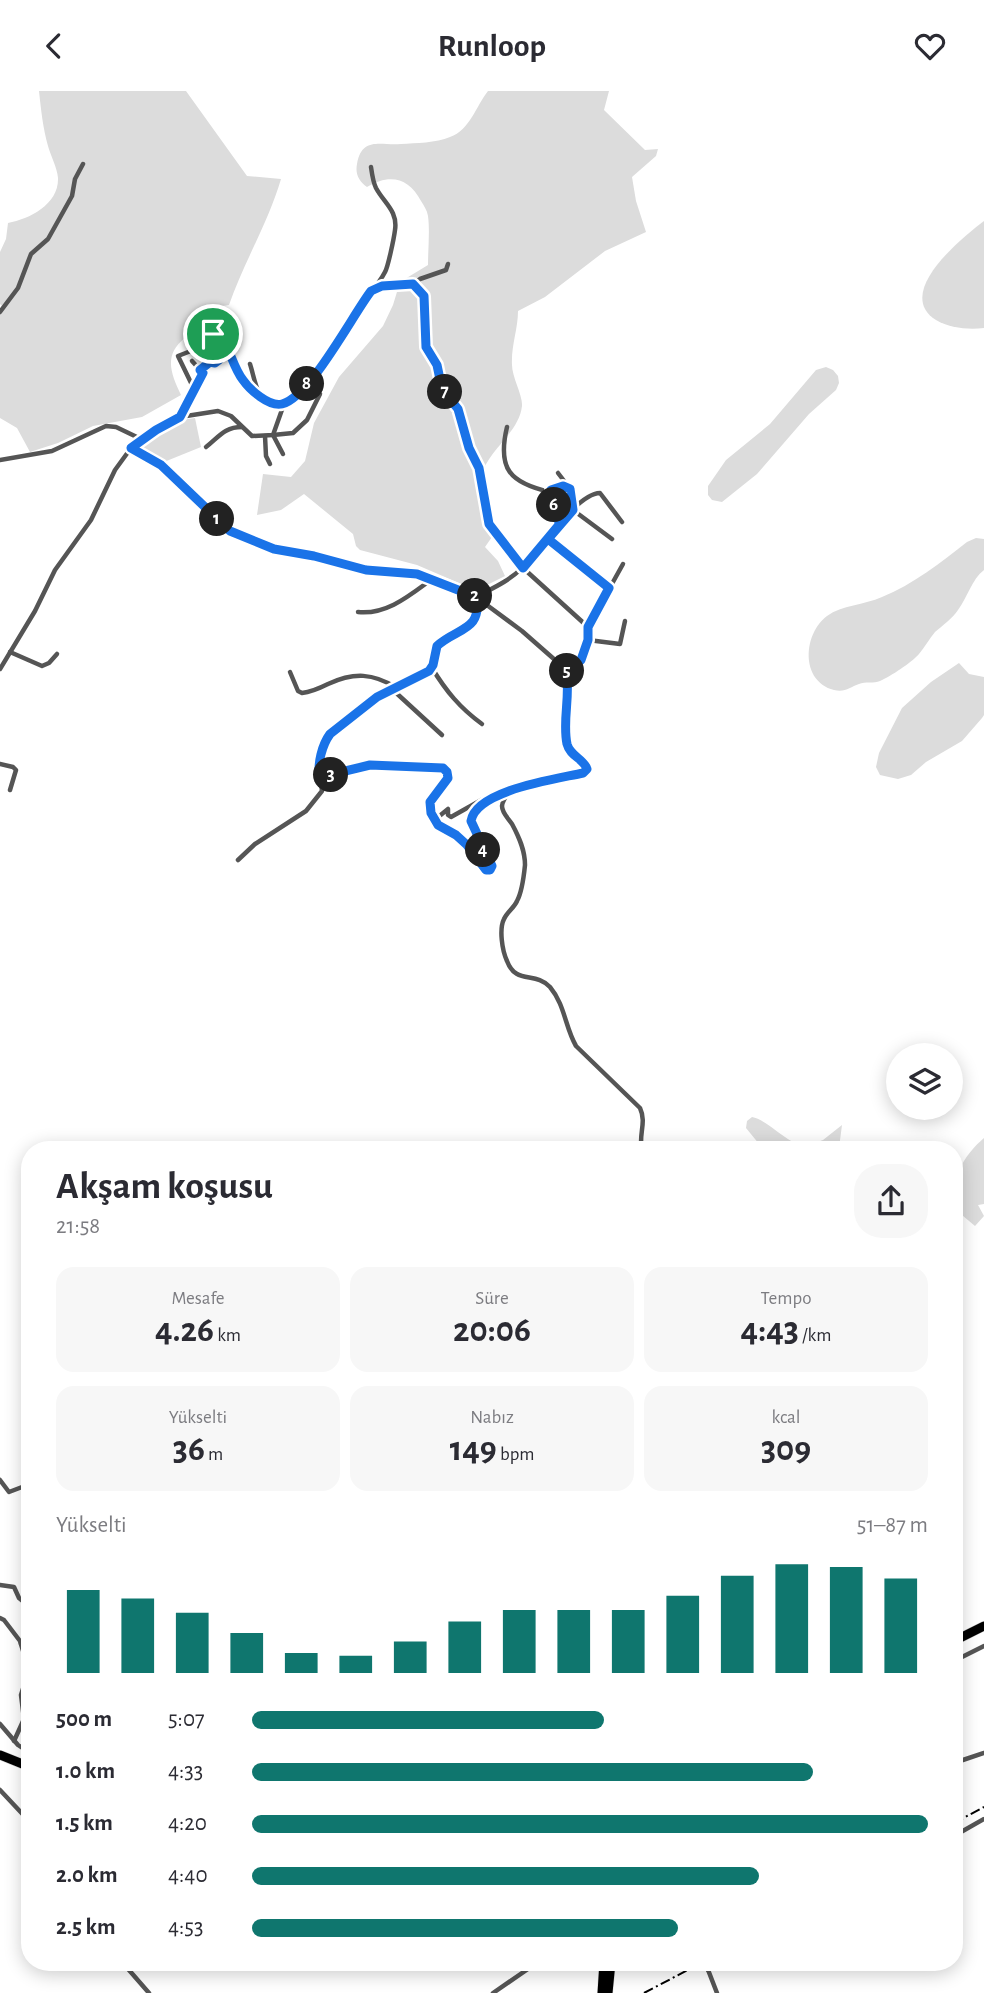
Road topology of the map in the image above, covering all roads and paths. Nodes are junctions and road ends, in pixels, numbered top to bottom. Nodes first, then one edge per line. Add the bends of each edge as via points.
1 (83, 164) dead end
2 (370, 167) dead end
3 (448, 264) dead end
4 (413, 284) junction
5 (371, 291) junction
6 (0, 312) edge
7 (192, 361) dead end
8 (210, 362) junction
9 (250, 364) dead end
10 (200, 370) junction
11 (194, 389) junction
12 (320, 394) dead end
13 (260, 395) junction
14 (284, 404) junction
15 (180, 417) junction
16 (243, 427) junction
17 (507, 427) dead end
18 (273, 435) junction
19 (265, 436) junction
20 (141, 439) junction
21 (206, 447) dead end
22 (131, 448) junction
23 (283, 454) dead end
24 (0, 460) edge
25 (270, 464) dead end
26 (558, 473) dead end
27 (568, 487) junction
28 (550, 492) junction
29 (573, 510) junction
30 (622, 522) dead end
31 (559, 525) junction
32 (548, 539) junction
33 (612, 539) dead end
34 (623, 564) dead end
35 (523, 568) junction
36 (432, 579) junction
37 (609, 588) junction
38 (476, 597) junction
39 (358, 612) dead end
40 (625, 621) dead end
41 (588, 627) junction
42 (588, 640) junction
43 (10, 652) junction
44 (57, 654) dead end
45 (432, 668) junction
46 (0, 669) edge
47 (566, 671) junction
48 (290, 672) dead end
49 (395, 689) junction
50 (482, 724) dead end
51 (442, 735) dead end
52 (0, 764) edge
53 (320, 777) junction
54 (10, 790) dead end
55 (512, 791) junction
56 (501, 793) junction
57 (434, 818) junction
58 (238, 860) dead end
59 (640, 1141) edge
60 (0, 1480) edge
61 (21, 1487) edge
62 (0, 1585) edge
63 (21, 1600) edge
64 (0, 1618) edge
65 (984, 1626) edge
66 (984, 1633) edge
67 (963, 1636) edge
68 (963, 1643) edge
69 (21, 1644) edge
70 (984, 1646) edge
71 (963, 1656) edge
72 (0, 1724) edge
73 (21, 1726) edge
74 (14, 1741) junction
75 (21, 1746) edge
76 (984, 1753) edge
77 (0, 1755) edge
78 (963, 1760) edge
79 (0, 1762) edge
80 (21, 1763) edge
81 (21, 1770) edge
82 (0, 1790) edge
83 (21, 1812) edge
84 (984, 1819) edge
85 (963, 1831) edge
86 (130, 1971) edge
87 (525, 1971) edge
88 (603, 1971) edge
89 (610, 1971) edge
90 (708, 1971) edge
91 (149, 1993) edge
92 (494, 1993) edge
93 (602, 1993) edge
94 (608, 1993) edge
95 (717, 1993) edge

1 - 6 street via 72,197 48,239 31,254 18,288
2 - 5 street via 396,224 386,271
3 - 4 street
4 - 5 street
4 - 35 street via 424,296 426,347 437,365 442,389 458,409 479,468 489,524
5 - 14 street via 320,370
7 - 10 street
8 - 10 street
8 - 11 street via 201,347 178,356
8 - 13 street via 219,360 213,341 213,334 218,333 243,380
9 - 13 street
10 - 11 street via 203,373
11 - 15 street
12 - 18 street via 307,420 293,433
13 - 14 street via 275,405
14 - 18 street
15 - 16 street via 218,411
15 - 20 street
16 - 19 street via 252,436
16 - 21 street via 222,431
17 - 28 street via 503,443 509,473 524,484
18 - 19 street
18 - 23 street
19 - 25 street
20 - 22 street
20 - 24 street via 106,426 52,451
22 - 36 street via 161,465 230,531 244,538 366,570
22 - 43 street
26 - 27 street
27 - 28 street via 554,487
27 - 29 street
28 - 31 street
29 - 30 street via 598,493
29 - 31 street
29 - 33 street
31 - 32 street
32 - 35 street
32 - 37 street
34 - 37 street
35 - 38 street
35 - 41 street
36 - 38 street
36 - 39 street via 393,605
37 - 41 street
38 - 45 street via 474,620 437,646
38 - 47 street
40 - 42 street via 620,644
41 - 42 street
42 - 47 street via 581,660
43 - 44 street via 42,666
43 - 46 street
45 - 49 street
45 - 50 street via 462,709
47 - 55 street via 568,744 586,771
48 - 49 street via 302,694 360,675 377,677
49 - 51 street
49 - 53 street via 328,736
52 - 54 street via 16,770
53 - 57 street via 370,765 443,768 448,778 430,802
53 - 58 street via 322,791 306,811
55 - 56 street
55 - 59 street via 503,810 519,838 525,868 519,898 503,921 505,957 517,975 550,988 566,1014 576,1046 640,1108 644,1121
56 - 57 street via 451,817 448,809
56 - 57 street via 471,818 490,870
60 - 61 street via 9,1492
62 - 63 street via 14,1587
64 - 69 street
65 - 67 highway
66 - 68 highway
70 - 71 street
72 - 74 street
73 - 74 street
74 - 75 street
76 - 78 street
77 - 80 highway
79 - 81 highway
82 - 83 street
84 - 85 street
86 - 91 street
87 - 92 street
88 - 93 highway
89 - 94 highway
90 - 95 street

